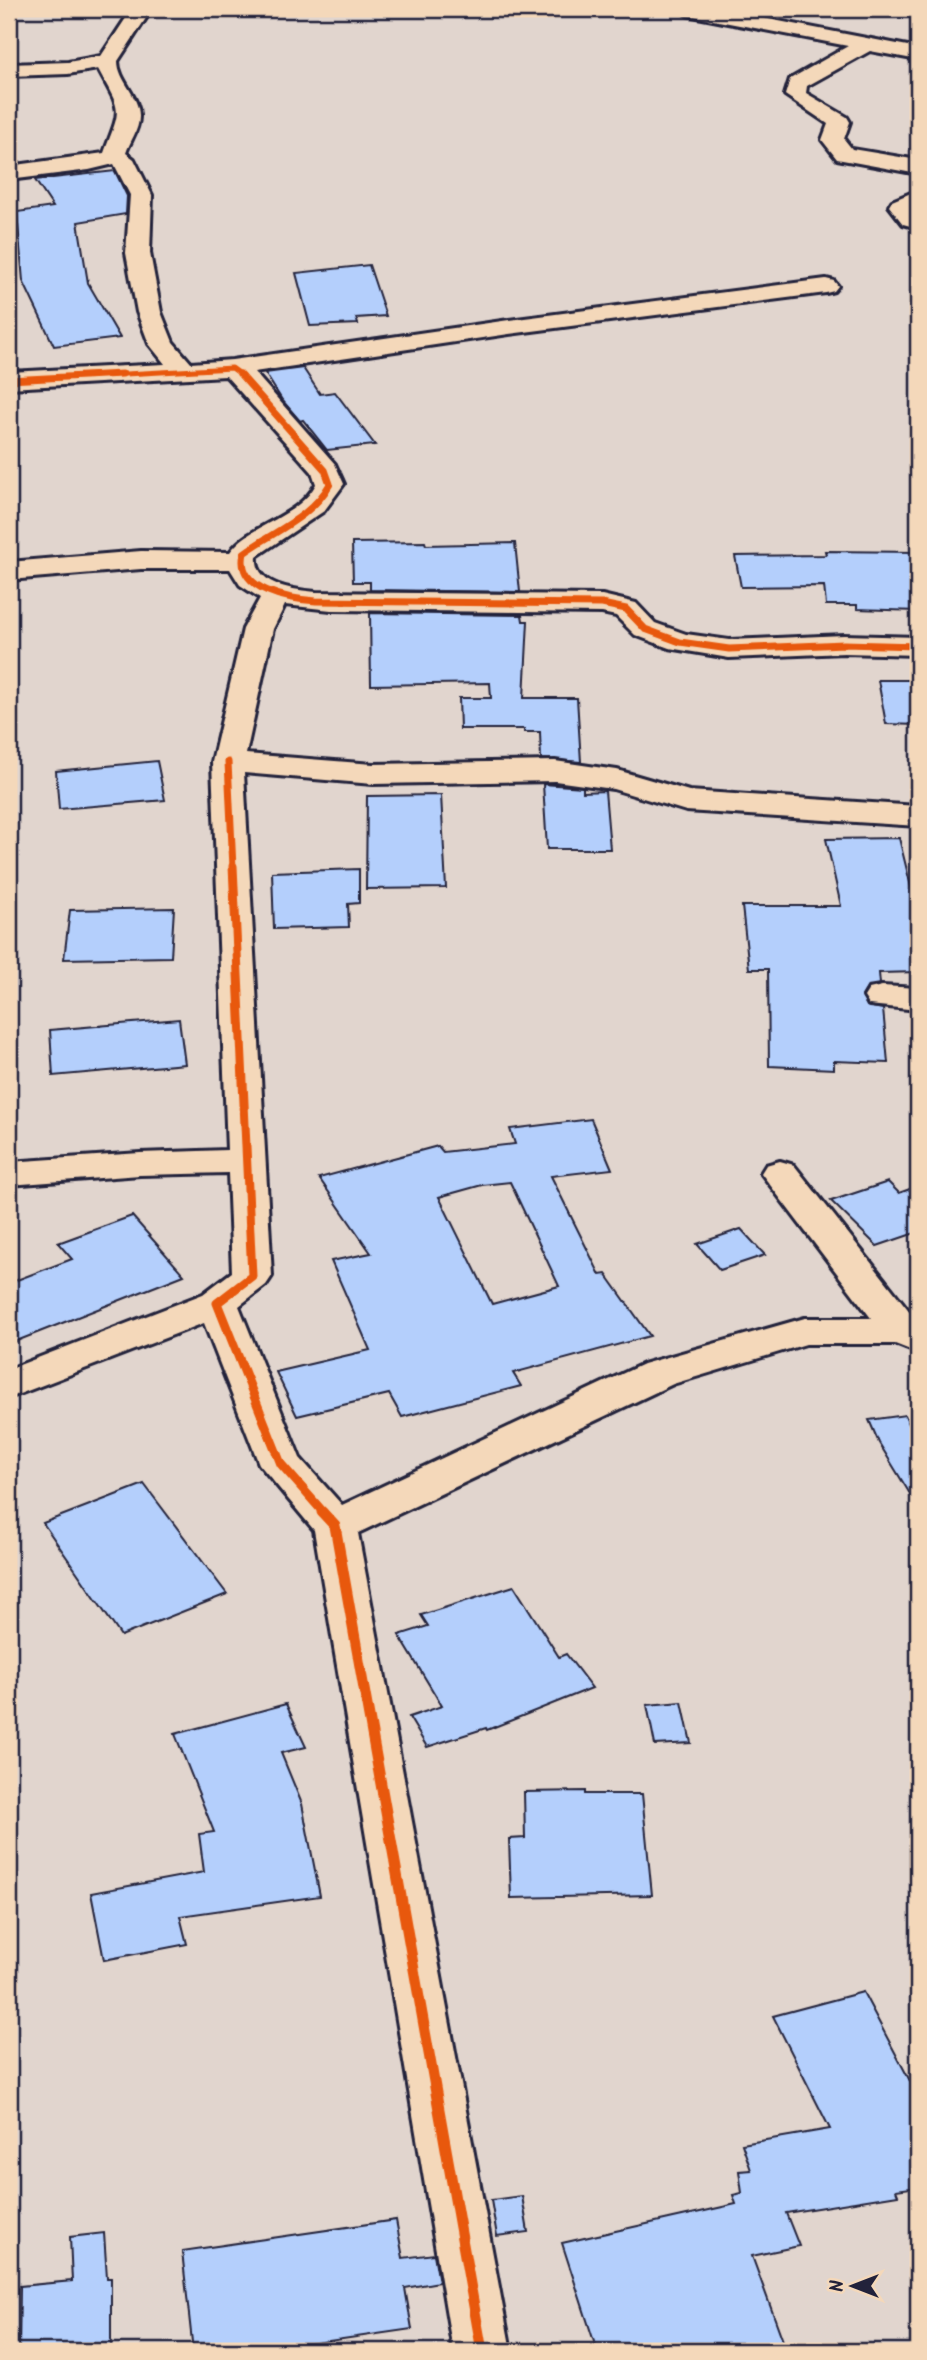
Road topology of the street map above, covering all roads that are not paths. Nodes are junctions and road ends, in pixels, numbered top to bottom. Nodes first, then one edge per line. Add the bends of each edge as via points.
1 (142, 9) edge
2 (700, 10) edge
3 (867, 44) junction
4 (918, 54) edge
5 (108, 61) junction
6 (9, 71) edge
7 (114, 157) junction
8 (918, 167) edge
9 (9, 173) edge
10 (918, 197) edge
11 (918, 221) edge
12 (826, 286) dead end
13 (232, 368) junction
14 (184, 371) junction
15 (9, 380) edge
16 (241, 561) junction
17 (9, 571) edge
18 (276, 594) junction
19 (918, 646) edge
20 (228, 762) junction
21 (918, 816) edge
22 (882, 998) dead end
23 (918, 999) edge
24 (247, 1161) junction
25 (9, 1173) edge
26 (780, 1173) dead end
27 (217, 1303) junction
28 (911, 1336) edge
29 (9, 1384) edge
30 (335, 1526) junction
31 (482, 2351) edge

1 - 5 street
2 - 3 street
3 - 4 street
3 - 8 street via 797,83 796,95 839,122 833,140 845,154
5 - 6 street
5 - 7 street via 130,111
7 - 9 street
7 - 14 street via 122,159 141,195 138,253 149,312 161,344
10 - 11 street via 900,206
12 - 13 street
13 - 14 street
13 - 16 street via 324,470 330,484 325,496 256,542
14 - 15 street
16 - 17 street via 141,560
16 - 18 street via 256,584
18 - 19 street via 344,600 602,604 626,609 645,629 680,642 729,649
18 - 20 street via 258,629
20 - 21 street via 373,774 555,771 617,780 686,801
20 - 24 street
22 - 23 street
24 - 25 street
24 - 27 street via 252,1276
26 - 28 street
27 - 29 street
27 - 30 street via 281,1464
28 - 30 street via 805,1331 658,1374
30 - 31 street

